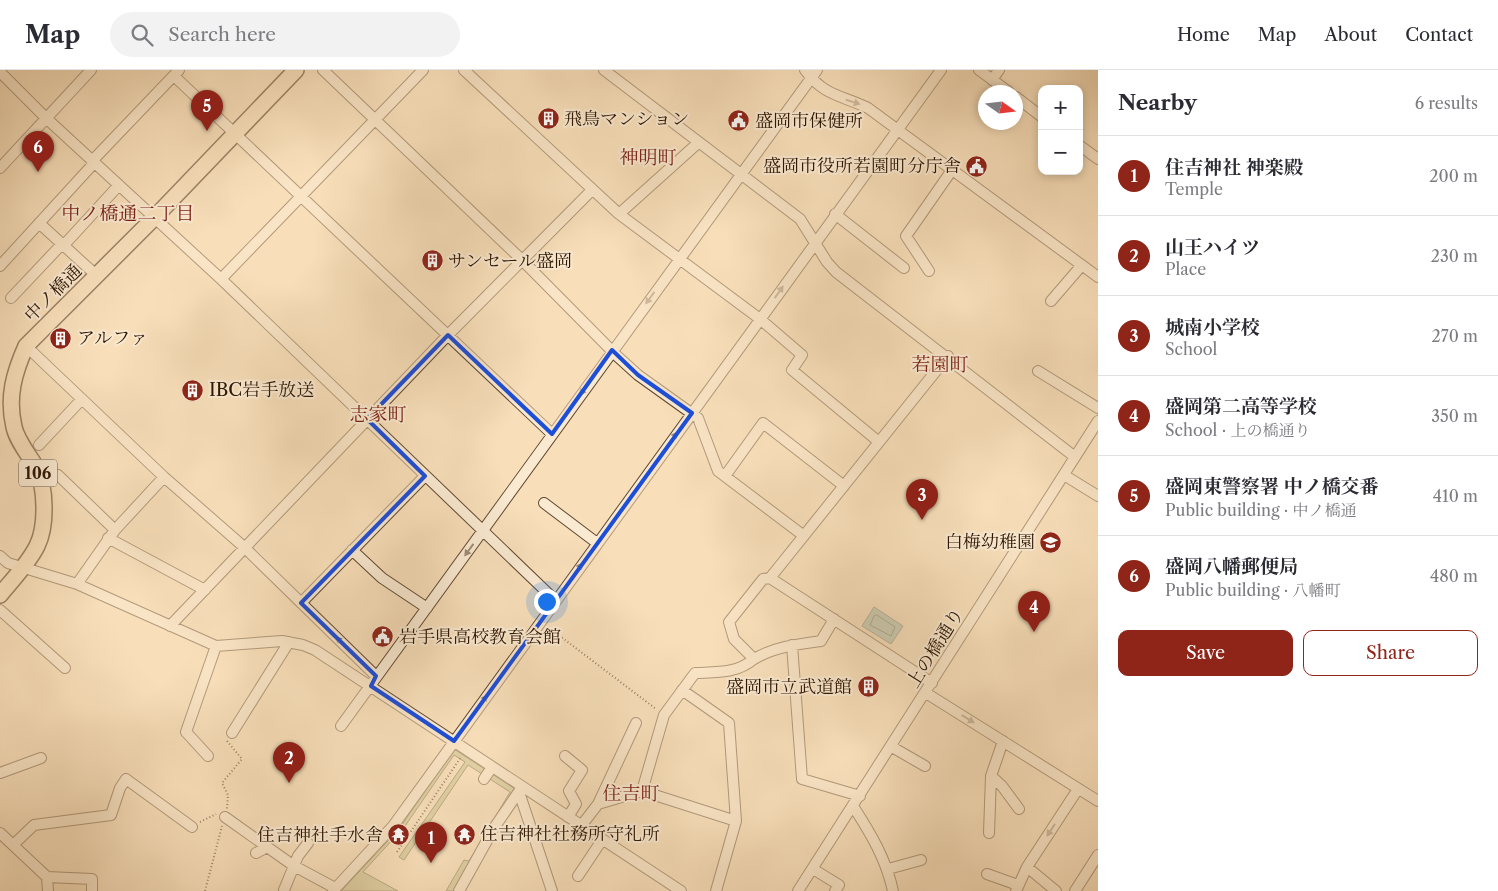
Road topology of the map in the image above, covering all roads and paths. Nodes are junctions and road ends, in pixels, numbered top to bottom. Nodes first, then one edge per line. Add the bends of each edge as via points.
1 (91, 70) edge
2 (296, 70) edge
3 (323, 70) edge
4 (424, 70) edge
5 (464, 70) edge
6 (604, 70) edge
7 (817, 70) edge
8 (941, 70) edge
9 (979, 70) edge
10 (1000, 70) edge
11 (0, 72) edge
12 (176, 72) edge
13 (618, 74) edge
14 (808, 74) edge
15 (992, 80) junction
16 (999, 85) edge
17 (1023, 102) edge
18 (1038, 114) edge
19 (46, 118) junction
20 (375, 120) junction
21 (898, 130) junction
22 (236, 133) junction
23 (698, 143) junction
24 (1083, 148) edge
25 (1098, 159) edge
26 (94, 161) junction
27 (0, 168) edge
28 (952, 170) junction
29 (741, 173) junction
30 (120, 185) junction
31 (591, 191) junction
32 (302, 196) junction
33 (619, 214) junction
34 (835, 214) junction
35 (155, 217) junction
36 (39, 223) junction
37 (815, 242) junction
38 (63, 244) junction
39 (679, 258) junction
40 (522, 260) junction
41 (1082, 265) junction
42 (0, 266) edge
43 (904, 268) dead end
44 (929, 271) dead end
45 (96, 275) junction
46 (1098, 277) edge
47 (221, 279) junction
48 (11, 298) dead end
49 (1051, 301) dead end
50 (760, 319) junction
51 (448, 334) junction
52 (26, 346) junction
53 (612, 350) junction
54 (948, 356) junction
55 (1038, 371) dead end
56 (82, 399) junction
57 (1098, 408) edge
58 (692, 413) junction
59 (6, 415) edge
60 (367, 419) junction
61 (1098, 421) edge
62 (552, 434) junction
63 (879, 442) junction
64 (39, 445) dead end
65 (1075, 456) junction
66 (1064, 475) junction
67 (38, 476) junction
68 (425, 476) junction
69 (725, 476) junction
70 (164, 477) junction
71 (844, 486) junction
72 (1098, 496) edge
73 (544, 503) dead end
74 (484, 531) junction
75 (111, 534) junction
76 (804, 536) junction
77 (597, 543) junction
78 (244, 547) junction
79 (352, 550) junction
80 (0, 556) edge
81 (23, 568) junction
82 (770, 578) junction
83 (77, 584) junction
84 (205, 590) junction
85 (0, 595) edge
86 (555, 600) junction
87 (301, 603) junction
88 (426, 608) junction
89 (0, 610) edge
90 (834, 619) junction
91 (540, 621) junction
92 (170, 626) junction
93 (289, 642) junction
94 (792, 645) junction
95 (216, 646) junction
96 (754, 659) junction
97 (65, 668) dead end
98 (376, 676) junction
99 (932, 683) junction
100 (371, 686) junction
101 (682, 690) junction
102 (926, 692) junction
103 (664, 715) junction
104 (636, 723) dead end
105 (341, 726) dead end
106 (232, 733) joint
107 (454, 741) junction
108 (1003, 741) junction
109 (892, 747) junction
110 (462, 754) dead end
111 (208, 756) dead end
112 (565, 756) dead end
113 (41, 758) dead end
114 (924, 766) dead end
115 (492, 767) junction
116 (0, 773) edge
117 (991, 776) junction
118 (484, 779) dead end
119 (520, 789) junction
120 (1078, 789) junction
121 (642, 791) junction
122 (860, 796) junction
123 (1098, 802) edge
124 (598, 804) junction
125 (853, 806) junction
126 (1019, 809) dead end
127 (225, 817) junction
128 (568, 817) junction
129 (736, 820) junction
130 (581, 826) junction
131 (192, 827) joint
132 (988, 832) dead end
133 (0, 833) edge
134 (219, 836) dead end
135 (602, 840) junction
136 (308, 843) dead end
137 (13, 845) junction
138 (267, 847) junction
139 (396, 852) dead end
140 (256, 853) dead end
141 (1098, 855) edge
142 (921, 860) dead end
143 (294, 866) junction
144 (1027, 866) junction
145 (813, 868) junction
146 (888, 869) junction
147 (987, 874) dead end
148 (578, 876) dead end
149 (48, 877) junction
150 (1017, 888) edge
151 (284, 890) dead end
152 (334, 890) edge
153 (48, 891) edge
154 (92, 891) edge
155 (205, 891) edge
156 (459, 891) edge
157 (552, 891) edge
158 (681, 891) edge
159 (716, 891) edge
160 (798, 891) edge
161 (835, 891) edge
162 (893, 891) edge
163 (1056, 891) edge
164 (1075, 891) edge

1 - 19 street
2 - 22 highway, 中ノ橋通 / 106
3 - 20 street
4 - 20 street
5 - 31 street
6 - 13 street
7 - 14 street
8 - 21 street
9 - 15 street
10 - 15 street
11 - 19 street
12 - 22 street
12 - 26 street
13 - 23 street
14 -> 21 street via 834,96 868,108
14 - 29 street
15 - 16 street
17 - 18 street
19 - 26 street
19 - 27 street
20 - 32 street
20 - 40 street
21 - 28 street
21 - 34 street
22 - 32 street
22 - 35 highway, 中ノ橋通 / 106
23 - 29 street
23 - 33 street
24 - 25 street
26 - 30 street
26 - 36 street
28 - 41 street
28 - 44 street via 906,236
29 - 37 street via 800,219
29 - 39 street
30 - 35 street
30 - 38 street
31 - 33 street
31 - 40 street
32 - 47 street
32 - 51 street
33 - 39 street
34 - 37 street
34 - 43 street
35 - 45 highway, 中ノ橋通 / 106
35 - 47 street
36 - 38 street
36 - 42 street
50 -> 37 street
37 - 54 street via 836,272
38 - 45 street
38 - 48 street
39 - 50 street
39 -> 53 street
40 - 51 street
40 - 53 street
41 - 46 street
41 - 49 street
45 - 52 highway, 中ノ橋通 / 106
47 - 60 street
50 - 58 street
50 - 63 street via 802,355 792,370
51 - 60 street
51 - 62 street
52 - 56 street
52 - 59 highway, 中ノ橋通 / 106 via 16,368
53 - 58 street via 638,375
53 -> 62 street
54 - 63 street
54 - 65 street
55 - 57 street
56 - 64 street
56 - 70 street
58 - 69 street via 701,422 718,471
77 -> 58 street
59 - 67 highway, 中ノ橋通 / 106 via 38,470
60 - 68 street
60 - 78 street
61 - 65 street, 上の橋通り
62 - 74 street
63 - 71 street
65 - 66 street, 上の橋通り
66 - 72 street
66 - 99 street, 上の橋通り
67 - 75 street via 58,476
67 - 81 highway, 中ノ橋通 / 106 via 45,521 38,544
68 - 74 street
68 - 79 street
69 - 71 street via 763,423
69 - 76 street
70 - 75 street
70 - 78 street
71 - 76 street
73 - 77 street
74 - 86 street
74 -> 88 street
75 - 83 street
75 - 84 street
76 - 82 street
86 -> 77 street
78 - 84 street
78 - 87 street
79 - 87 street
79 - 88 street via 382,578
80 - 81 street via 8,563
81 - 83 street
81 - 85 highway, 中ノ橋通 / 106
82 - 90 street
82 - 96 street via 763,579 729,622 734,639
83 - 92 street
84 - 92 street
86 - 91 street
98 -> 87 street
88 - 98 street
89 - 97 street
90 - 94 street via 821,641
90 - 99 street
91 - 103 path
107 -> 91 street
92 - 95 street
93 - 95 street
93 - 100 street via 315,650
93 - 106 street
94 - 96 street
94 - 122 street via 802,779
95 - 111 street via 186,732
96 - 101 street via 735,671 695,673
98 - 100 street
99 - 102 street, 上の橋通り
100 - 105 street
100 - 107 street
101 - 103 street
101 - 129 street via 729,723
102 -> 108 street
102 - 109 street, 上の橋通り
103 - 121 street
104 - 124 street
106 - 127 path via 227,741 242,759 222,784 229,803
107 - 115 street
107 - 152 street via 393,826
108 - 117 street
108 - 120 street
109 - 114 street
109 - 122 street, 上の橋通り
110 - 139 path
112 - 128 street via 582,770 568,791 576,804
113 - 116 street
115 - 118 street
115 - 119 street
117 - 126 street
117 - 132 street
119 - 128 street
119 - 156 street
119 - 157 street
120 - 123 street
120 -> 144 street
121 - 124 street
121 - 129 street
122 - 125 street, 上の橋通り
124 - 130 street
125 - 145 street, 上の橋通り
125 - 146 street
127 - 131 path via 217,814
127 - 138 street
128 - 130 street
129 - 159 street
130 - 135 street
131 - 137 street via 126,779 111,815 34,825
133 - 137 street
134 - 155 path
135 - 148 street
135 - 158 street
136 - 143 street
137 - 149 street
138 - 140 street
138 - 143 street
141 - 164 street
142 - 146 street
143 - 151 street
143 - 152 street
144 - 150 street
144 - 163 street
145 - 160 street, 上の橋通り
145 - 161 street via 839,885
146 - 162 street
147 - 150 street
149 - 153 street
149 - 154 street via 92,879

